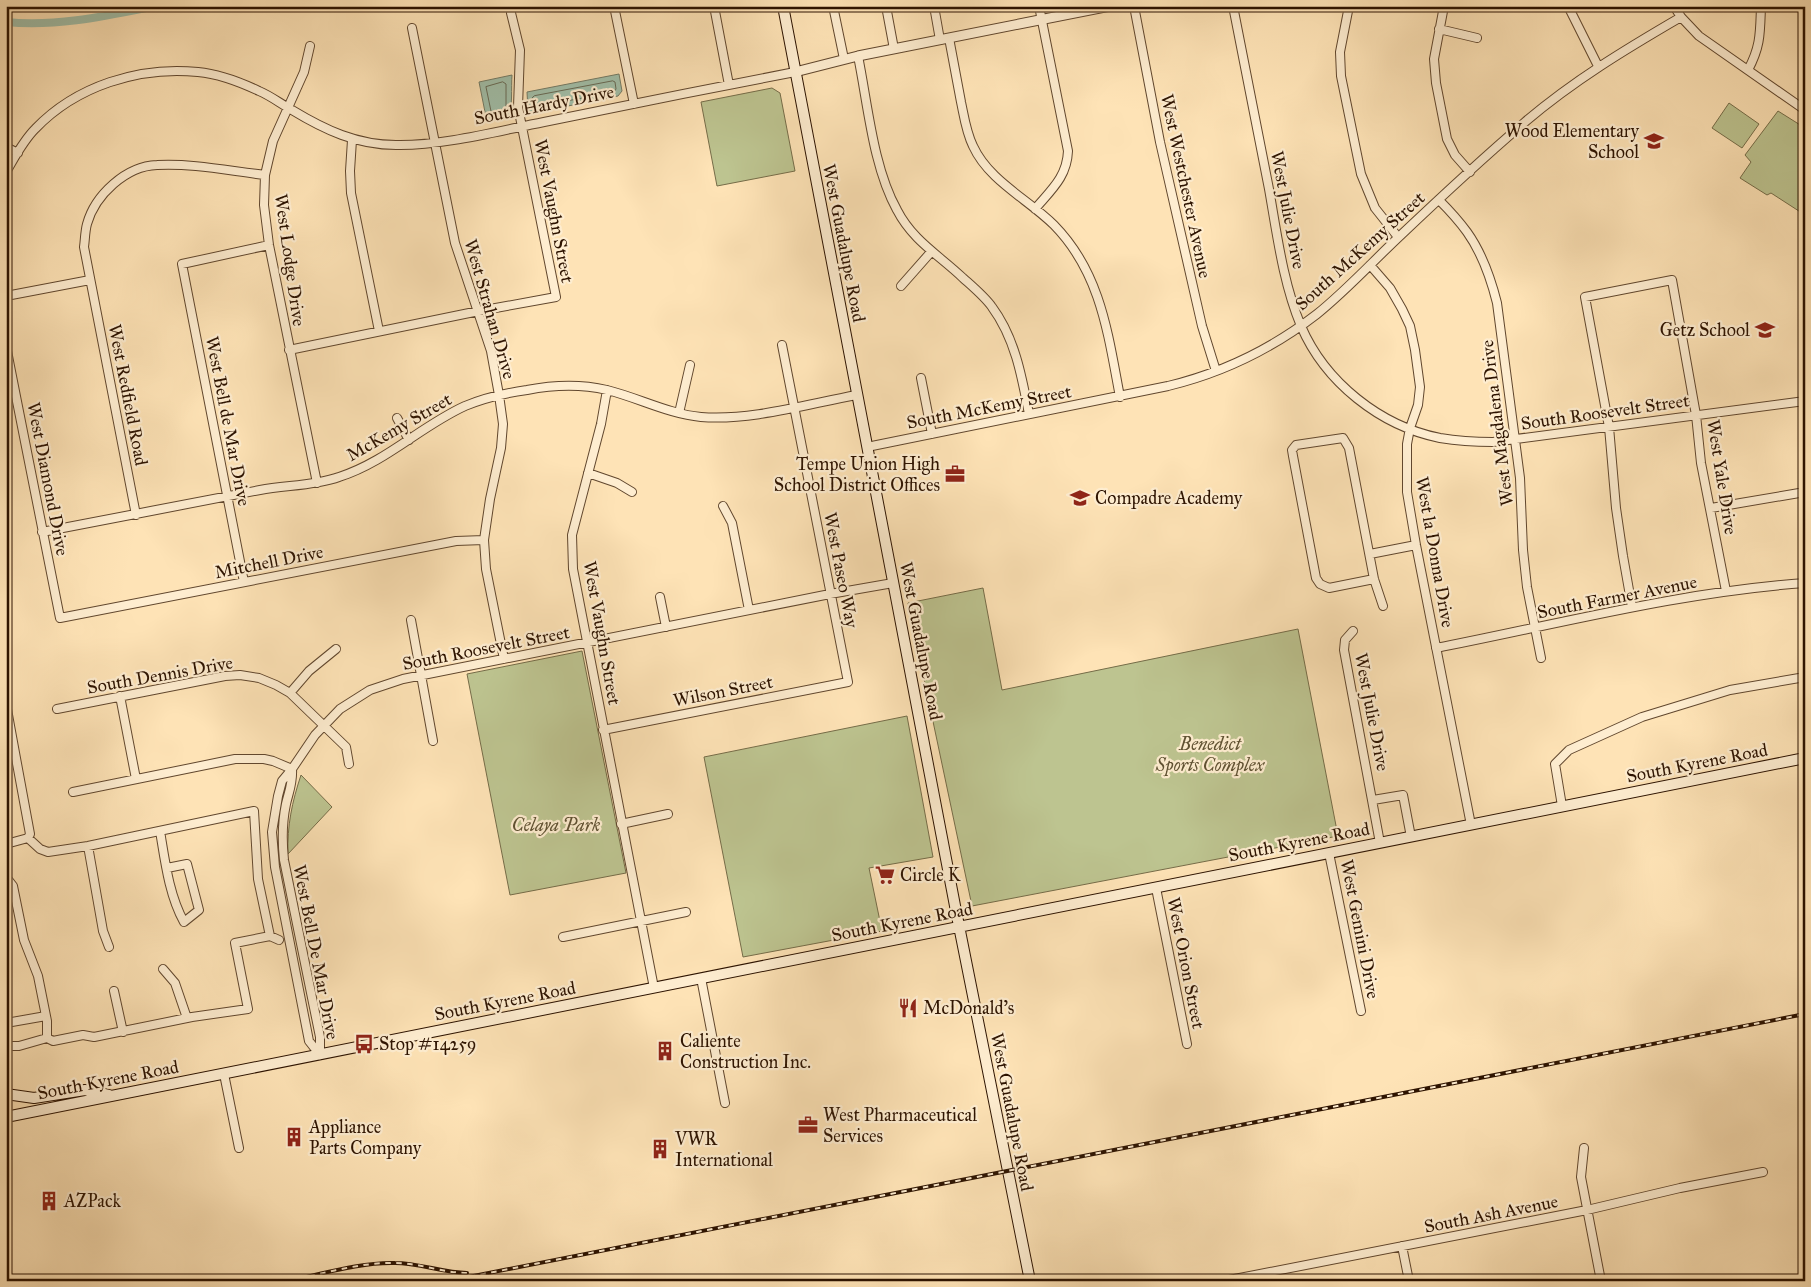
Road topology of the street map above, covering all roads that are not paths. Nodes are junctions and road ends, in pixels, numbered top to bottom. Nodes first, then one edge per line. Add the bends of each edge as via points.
1 (614, 6) edge
2 (714, 6) edge
3 (833, 6) edge
4 (886, 6) edge
5 (934, 6) edge
6 (1040, 6) edge
7 (1110, 6) edge
8 (1134, 6) edge
9 (1233, 6) edge
10 (1349, 6) edge
11 (1444, 6) edge
12 (1568, 6) edge
13 (1674, 6) edge
14 (1760, 6) edge
15 (786, 7) edge
16 (1094, 8) edge
17 (511, 13) dead end
18 (1681, 17) junction
19 (1041, 20) junction
20 (412, 28) dead end
21 (1439, 29) junction
22 (1477, 38) dead end
23 (944, 39) junction
24 (310, 46) dead end
25 (894, 49) junction
26 (858, 56) junction
27 (844, 59) junction
28 (1598, 66) junction
29 (1748, 70) junction
30 (795, 72) junction
31 (729, 85) junction
32 (634, 104) junction
33 (287, 107) junction
34 (1805, 110) edge
35 (522, 126) junction
36 (352, 140) junction
37 (434, 142) junction
38 (6, 147) edge
39 (18, 152) junction
40 (6, 172) edge
41 (1470, 172) junction
42 (265, 175) junction
43 (1439, 200) junction
44 (1035, 210) junction
45 (1398, 237) junction
46 (269, 245) junction
47 (930, 252) junction
48 (1370, 265) junction
49 (90, 280) junction
50 (901, 286) dead end
51 (6, 296) edge
52 (479, 311) junction
53 (1300, 325) junction
54 (379, 331) junction
55 (782, 345) dead end
56 (6, 346) edge
57 (289, 350) junction
58 (690, 365) dead end
59 (1216, 371) junction
60 (921, 378) dead end
61 (607, 390) junction
62 (500, 395) junction
63 (857, 395) junction
64 (1120, 397) junction
65 (1805, 401) edge
66 (794, 407) junction
67 (680, 413) junction
68 (1029, 414) junction
69 (1696, 415) junction
70 (397, 418) dead end
71 (1609, 427) junction
72 (1410, 428) junction
73 (932, 434) junction
74 (1516, 439) junction
75 (409, 440) junction
76 (867, 447) junction
77 (588, 473) junction
78 (316, 484) junction
79 (632, 492) dead end
80 (1805, 492) edge
81 (227, 496) junction
82 (724, 506) dead end
83 (1711, 508) junction
84 (136, 515) junction
85 (42, 532) junction
86 (484, 540) junction
87 (1416, 545) junction
88 (1370, 554) junction
89 (1374, 579) junction
90 (244, 582) junction
91 (893, 583) junction
92 (1805, 583) edge
93 (1726, 591) junction
94 (830, 594) junction
95 (660, 597) dead end
96 (1383, 606) dead end
97 (1632, 608) junction
98 (749, 610) junction
99 (60, 618) joint
100 (411, 620) dead end
101 (666, 627) junction
102 (1535, 629) junction
103 (1353, 631) dead end
104 (587, 643) junction
105 (1436, 648) junction
106 (336, 649) dead end
107 (1540, 658) dead end
108 (504, 659) junction
109 (421, 675) junction
110 (1805, 677) edge
111 (848, 682) joint
112 (290, 693) junction
113 (120, 696) junction
114 (6, 704) edge
115 (57, 709) dead end
116 (324, 725) junction
117 (603, 730) junction
118 (433, 741) dead end
119 (1805, 758) edge
120 (349, 764) dead end
121 (292, 769) junction
122 (136, 779) junction
123 (74, 792) dead end
124 (1373, 800) junction
125 (1562, 806) junction
126 (668, 814) dead end
127 (621, 824) junction
128 (1471, 825) junction
129 (160, 831) junction
130 (1411, 837) junction
131 (28, 838) junction
132 (1380, 843) junction
133 (6, 844) edge
134 (88, 846) junction
135 (1329, 853) junction
136 (167, 868) junction
137 (6, 877) edge
138 (1156, 888) junction
139 (686, 912) dead end
140 (640, 921) junction
141 (959, 928) junction
142 (270, 936) junction
143 (564, 936) dead end
144 (279, 940) dead end
145 (109, 948) dead end
146 (163, 968) dead end
147 (701, 978) junction
148 (654, 988) junction
149 (114, 991) dead end
150 (1361, 1011) dead end
151 (46, 1016) junction
152 (188, 1018) junction
153 (6, 1023) edge
154 (124, 1032) junction
155 (47, 1038) junction
156 (1187, 1044) dead end
157 (6, 1046) edge
158 (320, 1055) junction
159 (224, 1074) junction
160 (6, 1094) edge
161 (115, 1096) junction
162 (725, 1103) dead end
163 (6, 1117) edge
164 (239, 1148) dead end
165 (1584, 1148) dead end
166 (1763, 1172) dead end
167 (1587, 1210) junction
168 (1402, 1246) junction
169 (1030, 1281) edge
170 (1224, 1281) edge
171 (1409, 1281) edge
172 (1601, 1281) edge

1 - 32 street
2 - 31 street
3 - 27 street
4 - 25 street
5 - 23 street
6 - 19 street
7 - 16 street, South Hardy Drive
8 - 59 street, West Westchester Avenue via 1162,151 1202,326
9 - 53 street, West Julie Drive via 1286,279
10 - 45 street via 1340,68 1351,125 1362,174 1375,208
11 - 21 street
12 - 28 street
13 - 18 street
14 - 29 street via 1757,53
15 - 30 main road, West Guadalupe Road
16 - 19 street, South Hardy Drive
17 - 35 street, West Vaughn Street via 520,50 518,107
18 - 28 street, South McKemy Street
18 - 29 street via 1699,36
19 - 23 street, South Hardy Drive
19 - 44 street via 1068,151 1068,165
20 - 37 street, West Strahan Drive
21 - 22 street
21 - 41 street via 1434,59 1447,139 1455,155
23 - 25 street, South Hardy Drive
23 - 44 street via 973,147 985,166
24 - 33 street, West Lodge Drive via 304,72
25 - 26 street, South Hardy Drive
26 - 27 street, South Hardy Drive
26 - 47 street via 887,189 910,231
27 - 30 street, South Hardy Drive
28 - 41 street, South McKemy Street via 1525,121
29 - 34 street
30 - 31 street, South Hardy Drive
30 - 63 main road, West Guadalupe Road
31 - 32 street, South Hardy Drive
32 - 35 street, South Hardy Drive
33 - 36 street, South Hardy Drive
33 - 39 street, South Hardy Drive via 230,78 199,72 160,71 114,80 84,91 53,112
33 - 42 street, West Lodge Drive via 273,141
35 - 37 street, South Hardy Drive
35 - 52 street, West Vaughn Street via 556,297
36 - 37 street, South Hardy Drive via 396,145
36 - 54 street via 351,193
37 - 52 street, West Strahan Drive via 455,243
38 - 39 street
39 - 40 street
41 - 43 street, South McKemy Street
42 - 46 street, West Lodge Drive via 264,205
42 - 49 street, West Redfield Road via 188,166 155,165 133,171 113,183 96,204 87,224 84,247
43 - 45 street, South McKemy Street
43 - 74 street, West Magdalena Drive via 1468,232 1491,280
44 - 64 street via 1054,225 1073,248 1094,284
45 - 48 street, South McKemy Street
46 - 57 street, West Lodge Drive
46 - 81 street, West Bell de Mar Drive via 182,264
47 - 50 street
47 - 68 street via 962,277 992,307 1010,338
48 - 53 street, South McKemy Street via 1317,314
48 - 72 street, West la Donna Drive via 1390,288 1410,326 1420,387
49 - 51 street
49 - 84 street, West Redfield Road
52 - 54 street
52 - 62 street, West Strahan Drive
53 - 59 street, South McKemy Street via 1258,352
53 - 72 street, West Julie Drive via 1316,354 1337,381 1383,417
54 - 57 street
55 - 66 street, West Paseo Way
56 - 85 street, West Diamond Drive
57 - 78 street, West Lodge Drive
58 - 67 street
59 - 64 street, South McKemy Street via 1183,383
60 - 73 street
61 - 62 street, McKemy Street via 563,385
61 - 67 street, McKemy Street
61 - 77 street, West Vaughn Street
62 - 75 street, McKemy Street via 466,406
62 - 86 street, West Strahan Drive via 501,448
63 - 66 street, McKemy Street
63 - 76 main road, West Guadalupe Road
64 - 68 street, South McKemy Street
65 - 69 street, South Roosevelt Street
66 - 67 street, McKemy Street via 748,416 700,417
66 - 94 street, West Paseo Way
68 - 73 street, South McKemy Street
69 - 71 street, South Roosevelt Street
69 - 71 street, West Yale Drive via 1672,280 1585,297
69 - 83 street, West Yale Drive via 1701,463
70 - 75 street
71 - 74 street, South Roosevelt Street
71 - 97 street via 1616,508
72 - 74 street, South Roosevelt Street via 1439,438 1474,442
72 - 87 street, West la Donna Drive via 1406,474
73 - 76 street, South McKemy Street
74 - 102 street, West Magdalena Drive via 1524,559
75 - 78 street, McKemy Street via 367,466
76 - 91 main road, West Guadalupe Road
77 - 79 street
77 - 104 street, West Vaughn Street via 572,535 573,569
78 - 81 street, McKemy Street via 278,486
80 - 83 street
81 - 84 street, McKemy Street
81 - 90 street, West Bell de Mar Drive
82 - 98 street via 732,523
83 - 93 street, West Yale Drive
84 - 85 street, McKemy Street
85 - 99 street, West Diamond Drive
86 - 90 street, Mitchell Drive via 456,541
86 - 108 street, West Strahan Drive via 486,569
87 - 88 street
87 - 105 street, West la Donna Drive
88 - 89 street
88 - 89 street via 1349,448 1343,438 1296,445 1292,450 1316,578 1329,588
89 - 96 street
90 - 99 street, Mitchell Drive
91 - 94 street, South Roosevelt Street
91 - 141 main road, West Guadalupe Road
92 - 93 street, South Farmer Avenue
93 - 97 street, South Farmer Avenue
94 - 98 street, South Roosevelt Street
94 - 111 street, West Paseo Way
95 - 101 street
97 - 102 street, South Farmer Avenue
98 - 101 street, South Roosevelt Street
100 - 109 street
101 - 104 street, South Roosevelt Street
102 - 105 street, South Farmer Avenue
102 - 107 street, West Magdalena Drive
103 - 124 street, West Julie Drive via 1345,640 1344,650
104 - 108 street, South Roosevelt Street
104 - 117 street, West Vaughn Street
105 - 128 street, West la Donna Drive
106 - 112 street via 309,671
108 - 109 street, South Roosevelt Street
109 - 116 street, South Roosevelt Street via 370,690 340,709
109 - 118 street
110 - 125 street via 1730,690 1642,717 1569,750 1555,764
111 - 117 street, Wilson Street
112 - 113 street, South Dennis Drive via 269,681 233,675
112 - 116 street, South Dennis Drive
113 - 115 street, South Dennis Drive
113 - 122 street
114 - 131 street via 30,834
116 - 120 street, South Dennis Drive via 346,747
116 - 121 street, West Bell De Mar Drive
117 - 127 street, West Vaughn Street
119 - 125 main road, South Kyrene Road
121 - 122 street via 273,760 252,758
121 - 158 street, West Bell De Mar Drive via 282,781 278,796 272,832 273,849 309,1041
122 - 123 street
124 - 130 street via 1403,795
124 - 132 street, West Julie Drive
125 - 128 main road, South Kyrene Road
126 - 127 street
127 - 140 street, West Vaughn Street
128 - 130 main road, South Kyrene Road
129 - 134 street
129 - 136 street
129 - 142 street via 254,811 258,879
130 - 132 main road, South Kyrene Road
131 - 133 street
131 - 134 street via 44,851
132 - 135 main road, South Kyrene Road
134 - 145 street
135 - 138 main road, South Kyrene Road
135 - 150 street, West Gemini Drive
136 - 136 street via 187,864 199,910 184,922
137 - 151 street via 13,886 24,940 38,976
138 - 141 main road, South Kyrene Road
138 - 156 street, West Orion Street
139 - 140 street
140 - 143 street
140 - 148 street, West Vaughn Street
141 - 147 main road, South Kyrene Road
141 - 169 main road, West Guadalupe Road
142 - 144 street
142 - 152 street via 235,943 248,1009
146 - 152 street via 175,983
147 - 148 main road, South Kyrene Road
147 - 162 street
148 - 158 main road, South Kyrene Road
149 - 154 street
151 - 153 street
151 - 155 street
152 - 154 street
154 - 155 street via 53,1041
155 - 157 street
158 - 159 main road, South Kyrene Road
159 - 161 main road, South Kyrene Road
159 - 164 street
160 - 161 main road via 34,1098 85,1090
161 - 163 main road, South Kyrene Road
165 - 167 street via 1580,1177
166 - 167 street, South Ash Avenue
167 - 168 street, South Ash Avenue
167 - 172 street
168 - 170 street, South Ash Avenue
168 - 171 street

